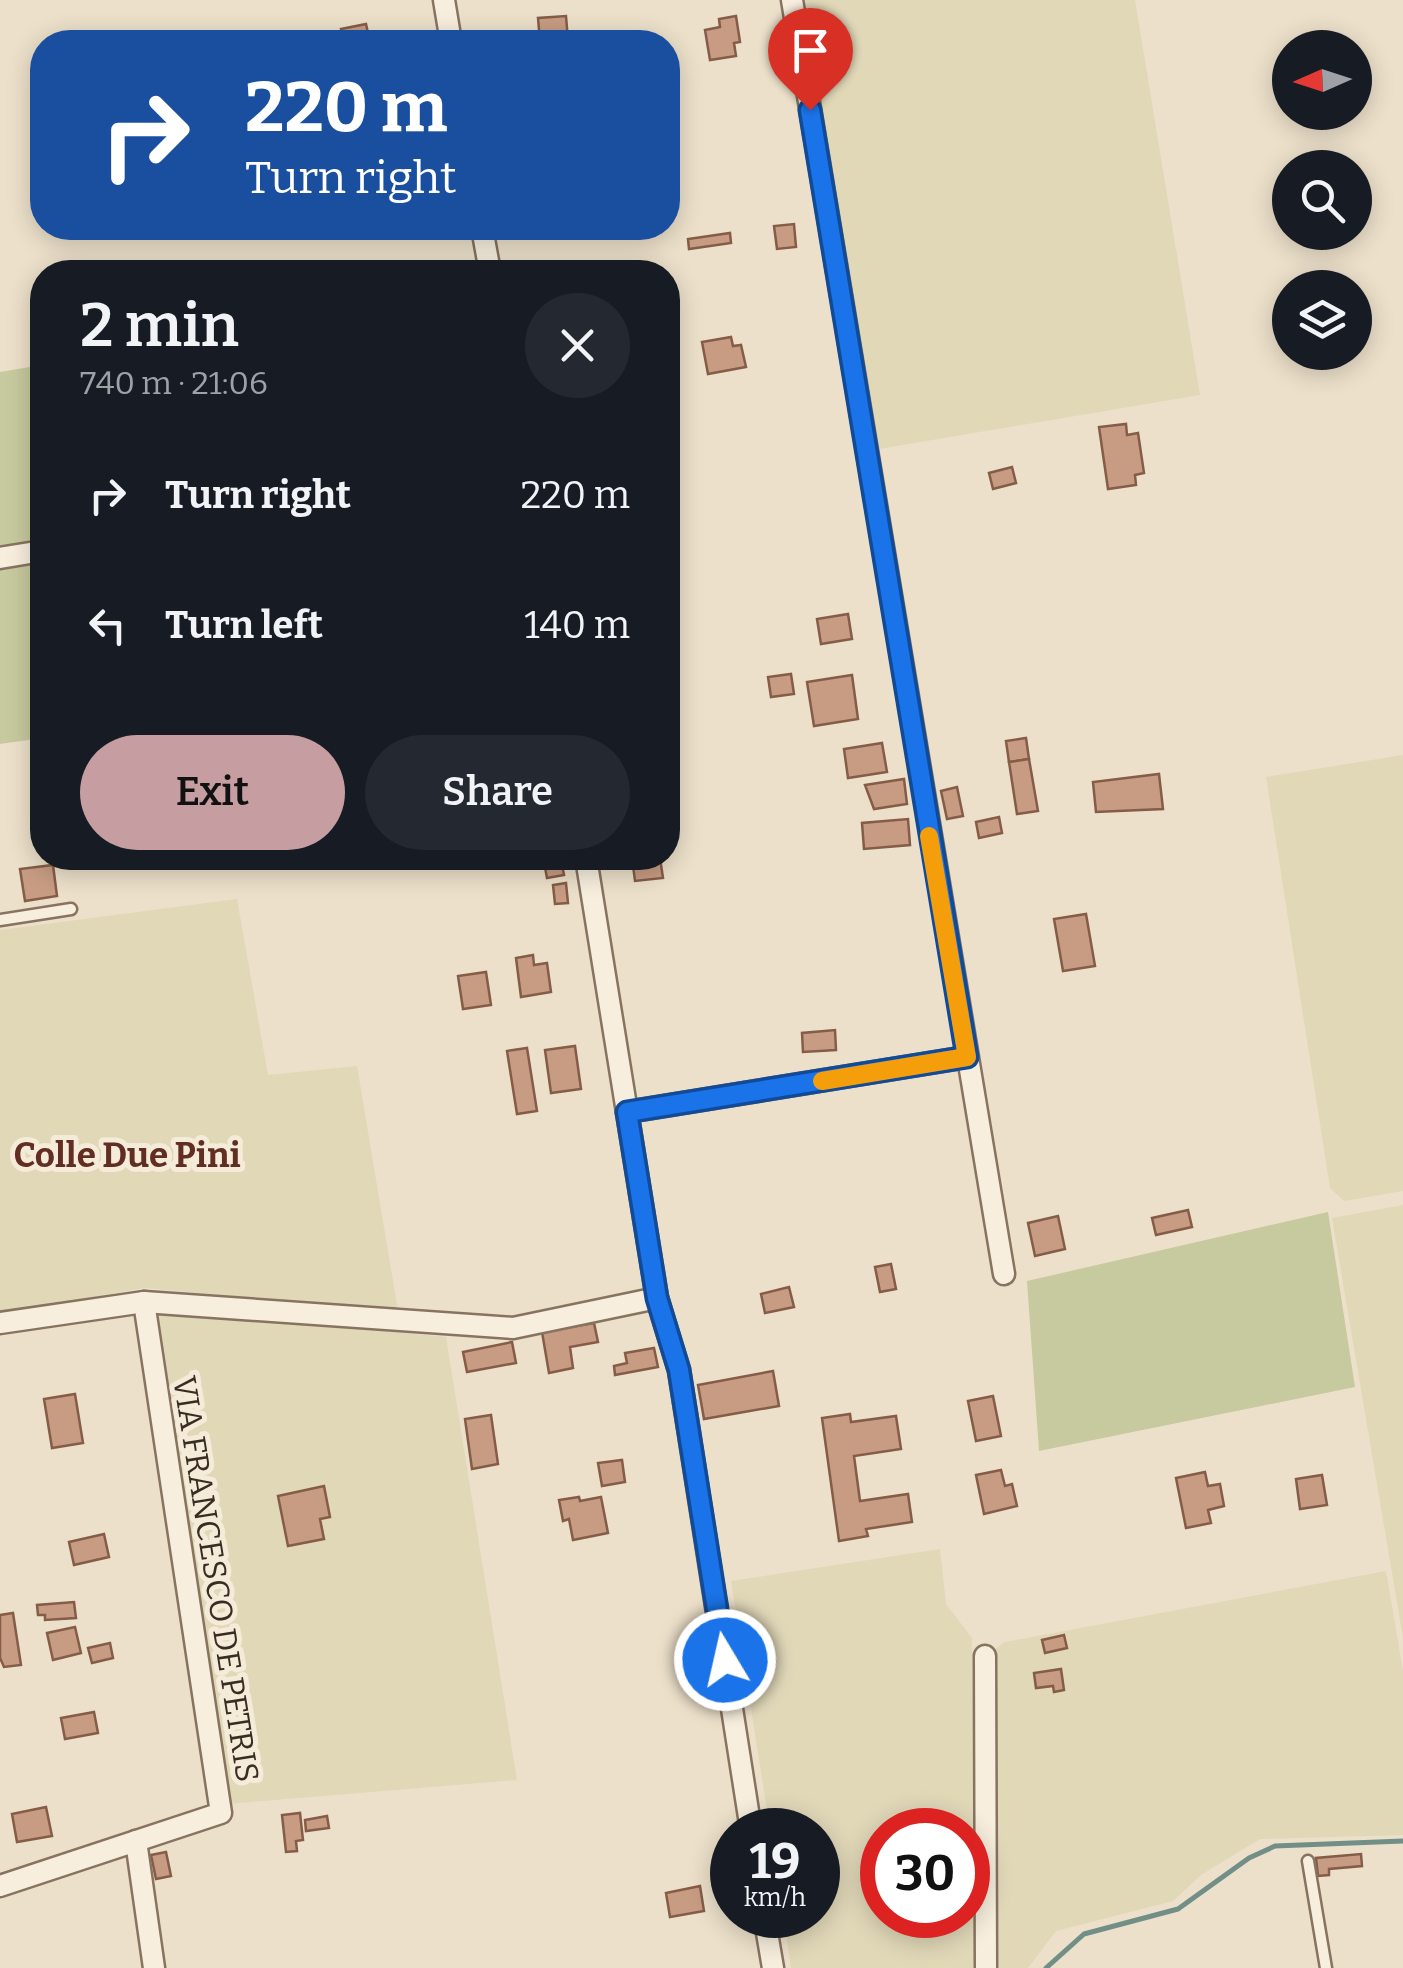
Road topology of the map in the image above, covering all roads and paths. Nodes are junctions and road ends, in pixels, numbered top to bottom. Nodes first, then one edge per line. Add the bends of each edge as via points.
1 (444, 0) edge
2 (792, 0) edge
3 (449, 30) edge
4 (30, 554) edge
5 (0, 558) edge
6 (588, 870) edge
7 (71, 909) dead end
8 (0, 920) edge
9 (967, 1057) junction
10 (627, 1112) junction
11 (1004, 1274) dead end
12 (657, 1298) junction
13 (144, 1302) junction
14 (0, 1323) edge
15 (984, 1656) dead end
16 (748, 1808) edge
17 (136, 1841) junction
18 (1308, 1861) dead end
19 (0, 1886) edge
20 (768, 1938) edge
21 (154, 1968) edge
22 (773, 1968) edge
23 (986, 1968) edge
24 (1326, 1968) edge

1 - 3 street
2 - 9 street
4 - 5 street
6 - 10 street
7 - 8 lane
9 - 10 street
9 - 11 street
10 - 12 street
12 - 13 street via 500,1328
12 - 16 street via 679,1370
13 - 14 street
13 - 17 street, VIA FRANCESCO DE PETRIS via 221,1813
15 - 23 street
17 - 19 street, VIA FRANCESCO DE PETRIS
17 - 21 street
18 - 24 lane
20 - 22 street

